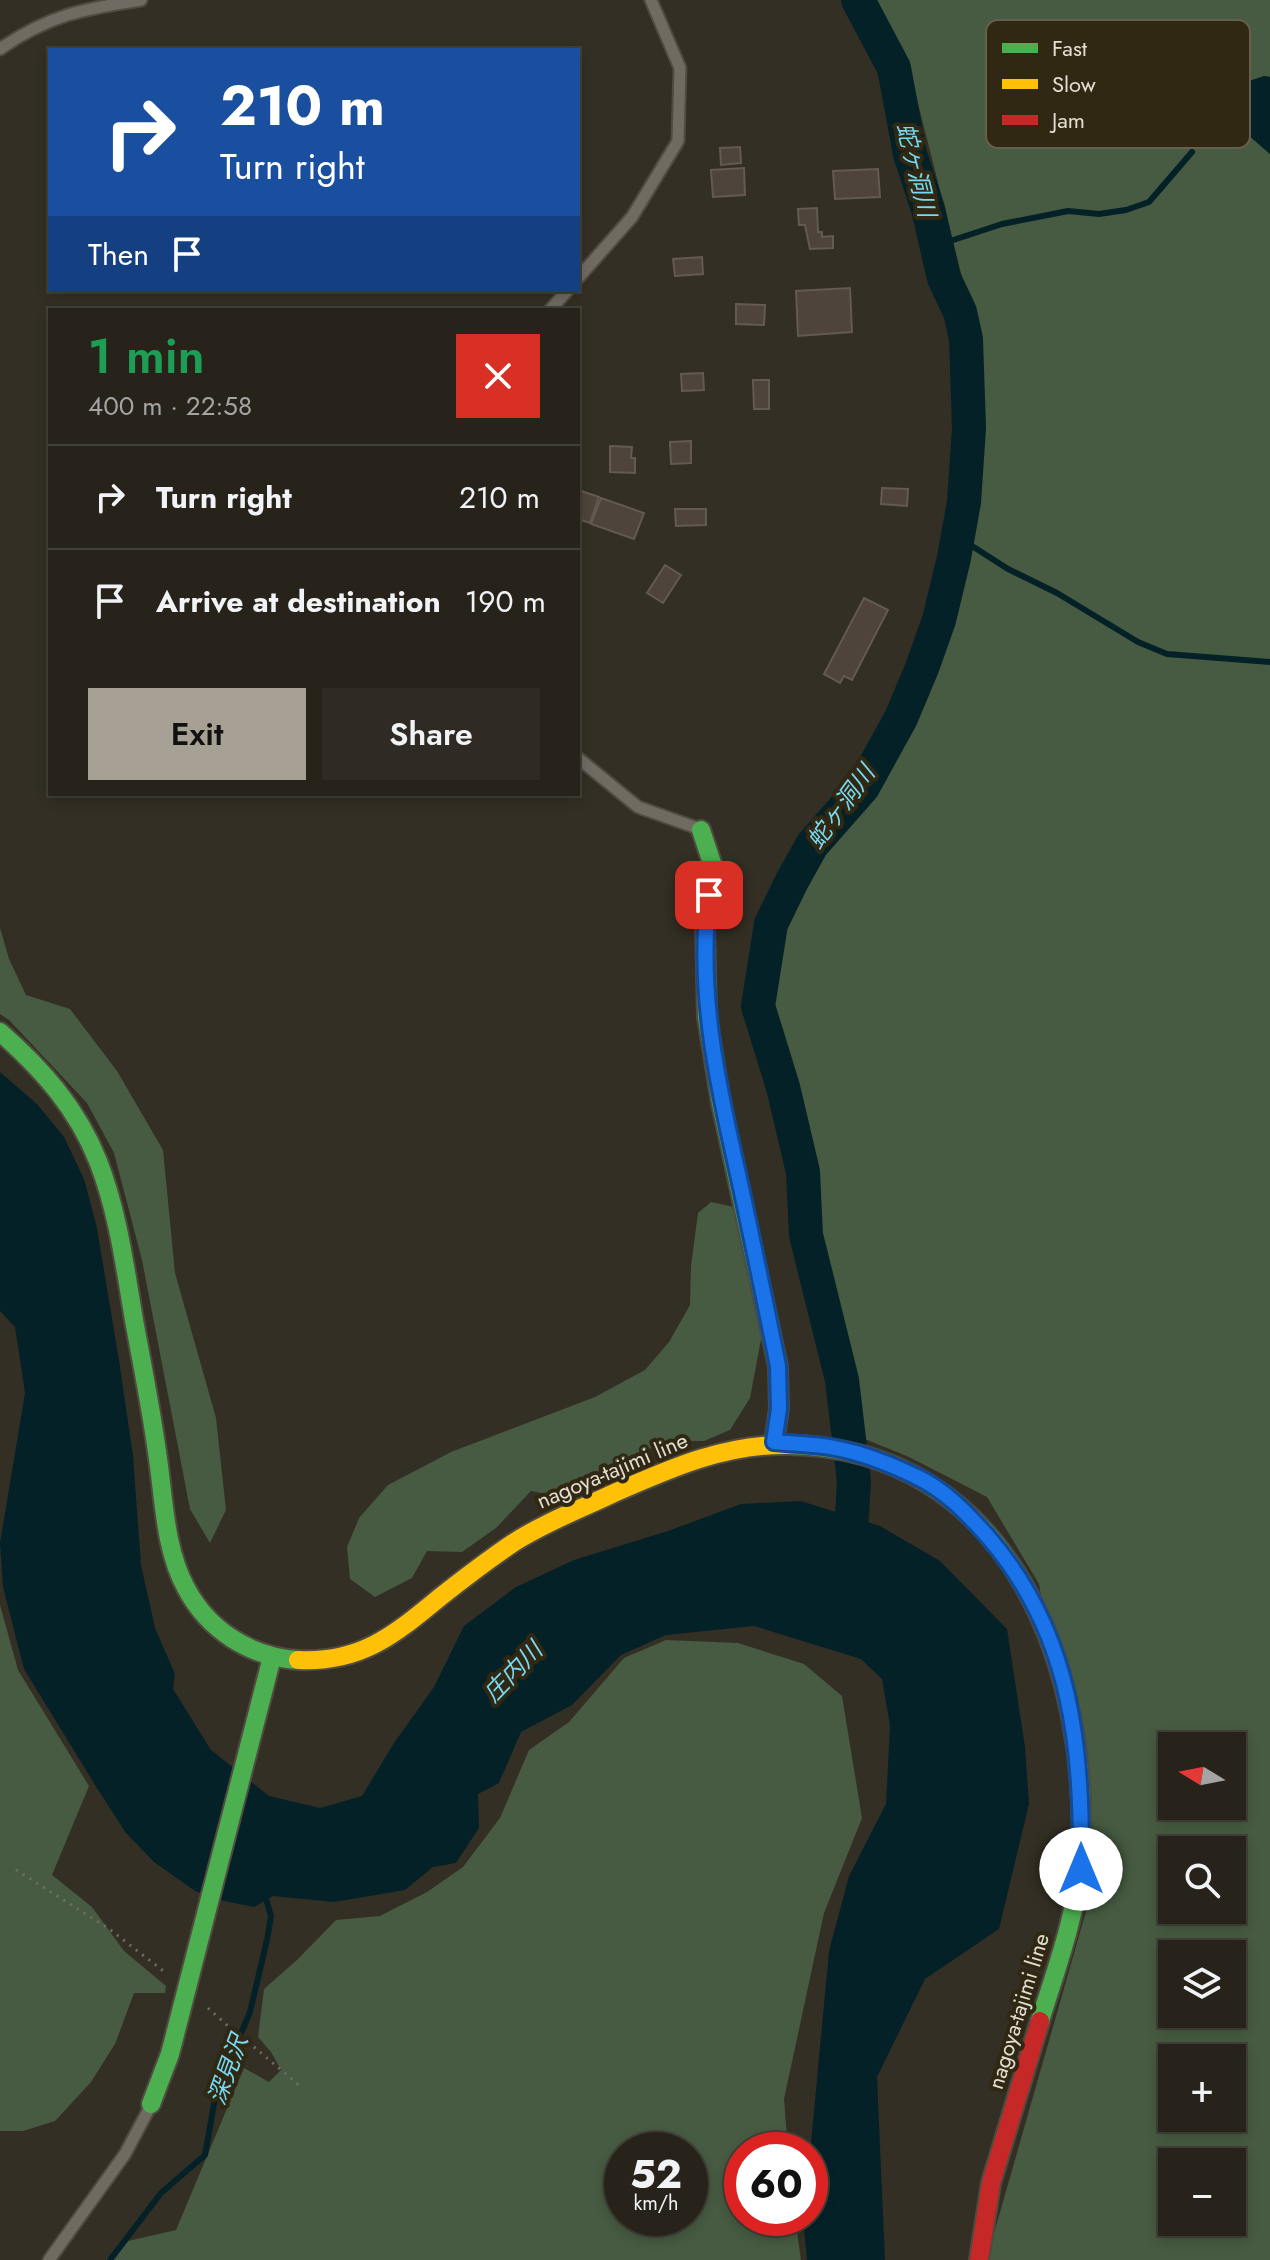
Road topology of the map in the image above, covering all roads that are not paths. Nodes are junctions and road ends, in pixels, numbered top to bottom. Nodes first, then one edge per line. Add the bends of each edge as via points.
1 (141, 0) edge
2 (651, 0) edge
3 (0, 49) edge
4 (580, 276) edge
5 (566, 292) edge
6 (552, 308) edge
7 (580, 760) edge
8 (701, 830) joint
9 (0, 1032) edge
10 (774, 1442) junction
11 (272, 1657) junction
12 (151, 2104) joint
13 (49, 2260) edge
14 (979, 2260) edge

1 - 3 lane via 44,21
2 - 4 lane via 680,68 678,141 632,217
5 - 6 lane
7 - 8 lane via 638,807
8 - 10 main road via 713,866 705,925 707,1017 778,1366
9 - 11 main road, nagoya-tajimi line via 51,1079 77,1113 106,1179 176,1569 189,1596 216,1628
10 - 11 main road, nagoya-tajimi line via 668,1468 531,1531 410,1623 364,1650 324,1659
10 - 14 main road, nagoya-tajimi line via 835,1448 878,1461 918,1477 954,1501 1016,1570 1060,1667 1081,1794 1081,1869 1074,1909 991,2183
11 - 12 main road via 180,1980 170,2054
12 - 13 lane via 125,2154

